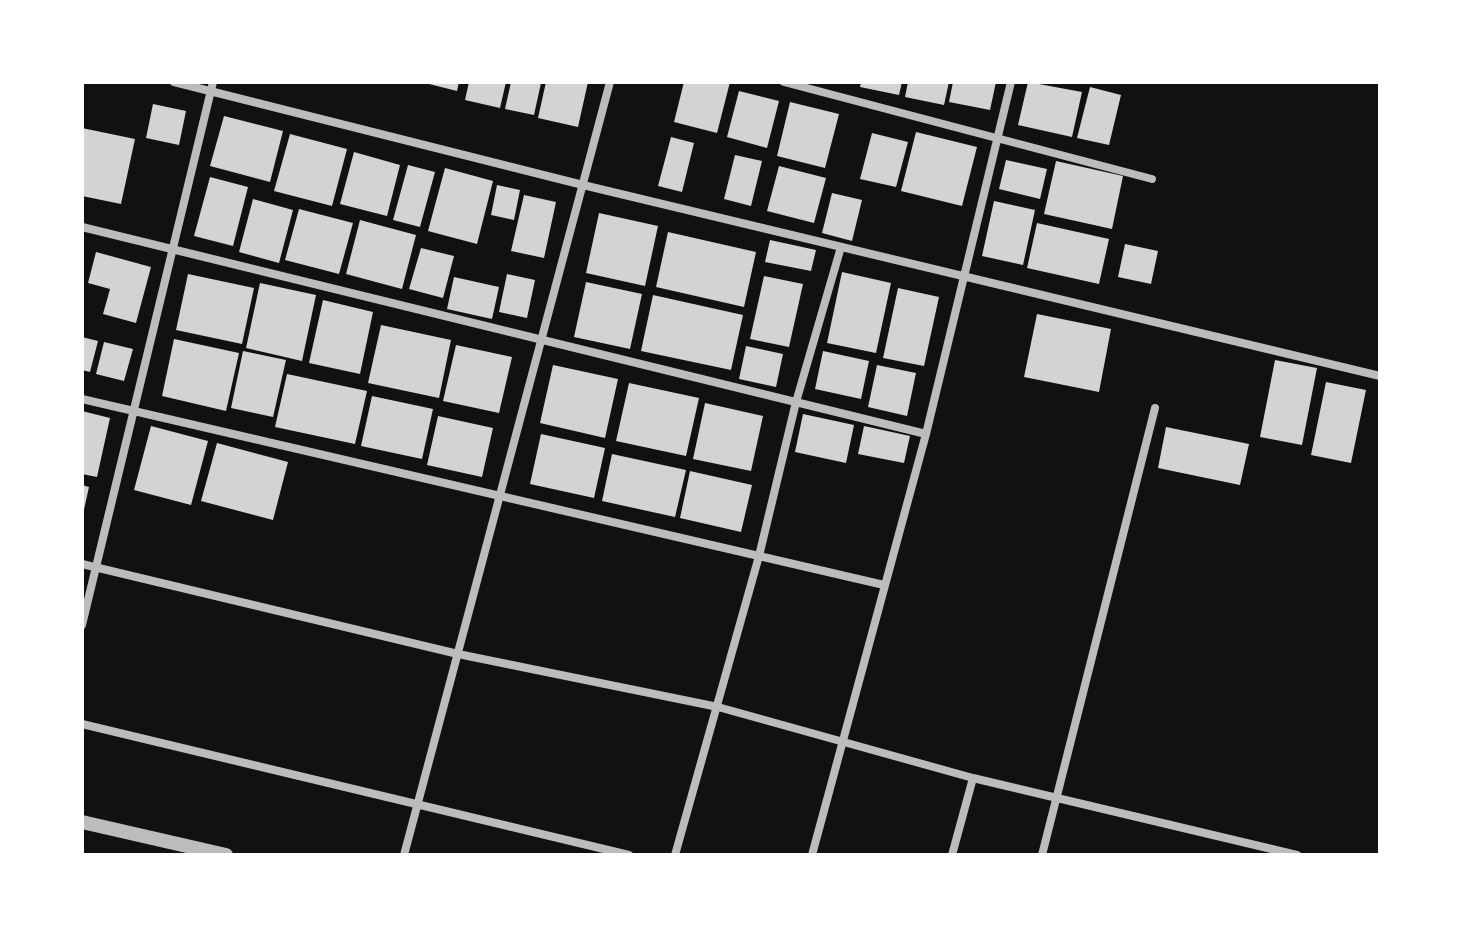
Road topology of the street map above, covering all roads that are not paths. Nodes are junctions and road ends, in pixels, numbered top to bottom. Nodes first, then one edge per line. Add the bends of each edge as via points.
1 (174, 82) edge
2 (610, 82) edge
3 (784, 82) edge
4 (1011, 82) edge
5 (212, 86) edge
6 (997, 136) junction
7 (1152, 179) dead end
8 (583, 185) junction
9 (82, 227) edge
10 (841, 247) junction
11 (173, 249) junction
12 (966, 277) junction
13 (542, 340) junction
14 (1380, 376) edge
15 (82, 399) edge
16 (796, 402) junction
17 (1155, 408) dead end
18 (134, 411) junction
19 (926, 434) junction
20 (500, 496) junction
21 (759, 556) junction
22 (82, 564) edge
23 (96, 567) junction
24 (884, 585) junction
25 (82, 625) edge
26 (458, 654) junction
27 (718, 707) junction
28 (82, 724) edge
29 (843, 742) junction
30 (973, 778) junction
31 (1058, 796) junction
32 (418, 804) junction
33 (82, 822) edge
34 (226, 855) edge
35 (404, 855) edge
36 (629, 855) edge
37 (675, 855) edge
38 (812, 855) edge
39 (952, 855) edge
40 (1042, 855) edge
41 (1297, 855) edge

1 - 5 street
2 - 8 street
3 - 6 street
4 - 6 street
5 - 8 street
5 - 11 street
6 - 7 street
6 - 12 street
8 - 10 street
8 - 13 street
9 - 11 street
10 - 12 street
10 - 16 street
11 - 13 street
11 - 18 street
12 - 14 street
12 - 19 street
13 - 16 street
13 - 20 street
15 - 18 street
16 - 19 street
16 - 21 street
17 - 31 street
18 - 20 street
18 - 23 street
19 - 24 street
20 - 21 street
20 - 26 street
21 - 24 street
21 - 27 street
22 - 23 street
23 - 25 street
23 - 26 street
24 - 29 street
26 - 27 street
26 - 32 street
27 - 29 street
27 - 37 street
28 - 32 street
29 - 30 street
29 - 38 street
30 - 31 street
30 - 39 street
31 - 40 street
31 - 41 street
32 - 35 street
32 - 36 street
33 - 34 street

